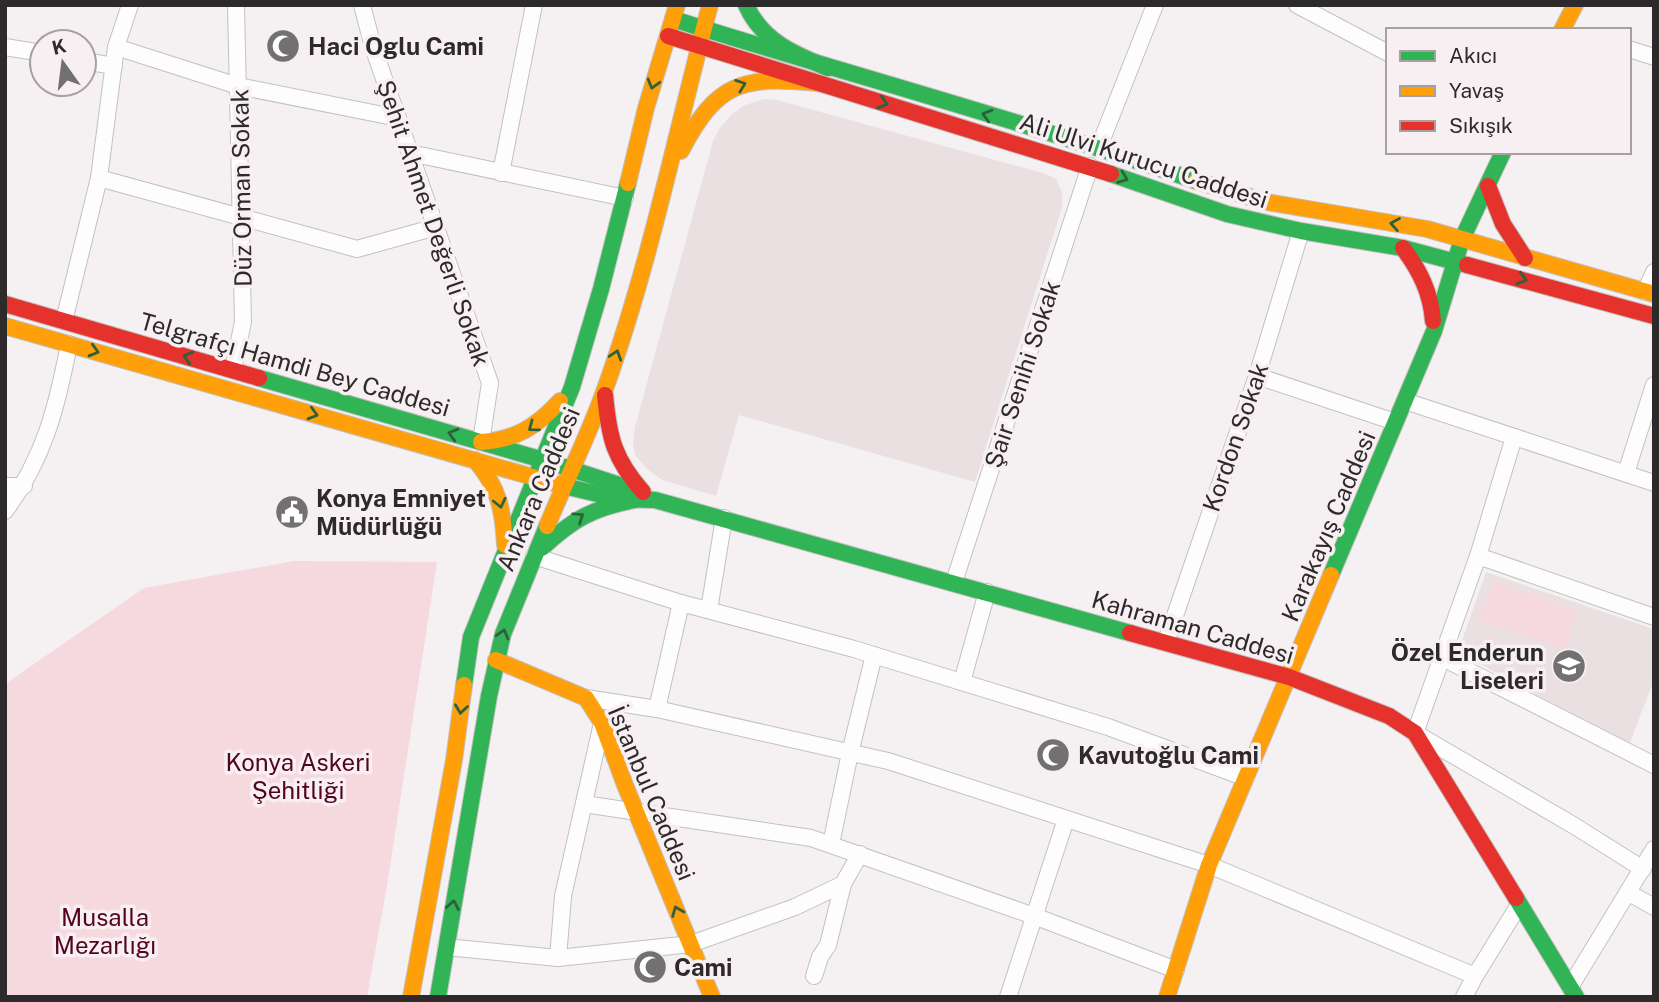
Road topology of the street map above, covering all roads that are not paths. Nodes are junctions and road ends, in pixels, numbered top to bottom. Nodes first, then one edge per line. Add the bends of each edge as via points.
1 (130, 5) edge
2 (236, 5) edge
3 (362, 5) edge
4 (534, 5) edge
5 (710, 5) edge
6 (746, 5) edge
7 (1155, 5) edge
8 (1575, 5) edge
9 (1307, 7) edge
10 (675, 12) edge
11 (703, 28) junction
12 (1567, 28) edge
13 (667, 36) junction
14 (698, 45) junction
15 (5, 47) edge
16 (116, 47) junction
17 (1631, 50) edge
18 (28, 51) edge
19 (1386, 52) edge
20 (1654, 57) edge
21 (98, 63) edge
22 (114, 66) junction
23 (828, 68) junction
24 (818, 83) junction
25 (238, 86) junction
26 (398, 118) junction
27 (1099, 147) junction
28 (410, 153) junction
29 (1502, 154) edge
30 (1090, 166) junction
31 (501, 173) junction
32 (99, 178) junction
33 (1488, 186) junction
34 (625, 198) junction
35 (242, 217) junction
36 (657, 221) junction
37 (436, 227) junction
38 (1301, 231) junction
39 (1462, 239) junction
40 (1403, 248) junction
41 (1525, 258) junction
42 (1456, 261) junction
43 (1654, 272) edge
44 (1649, 293) edge
45 (5, 304) edge
46 (1654, 316) edge
47 (64, 321) junction
48 (5, 326) edge
49 (1434, 331) junction
50 (69, 344) junction
51 (233, 370) junction
52 (1256, 376) junction
53 (1654, 385) edge
54 (572, 387) junction
55 (605, 390) junction
56 (1405, 401) junction
57 (1395, 422) junction
58 (1514, 437) junction
59 (481, 442) junction
60 (475, 460) junction
61 (542, 460) junction
62 (571, 470) junction
63 (1626, 473) junction
64 (536, 478) junction
65 (1654, 483) edge
66 (5, 486) edge
67 (24, 486) junction
68 (565, 486) junction
69 (644, 498) junction
70 (5, 511) edge
71 (724, 518) junction
72 (505, 553) junction
73 (534, 556) junction
74 (1478, 556) junction
75 (954, 582) junction
76 (987, 592) junction
77 (681, 603) junction
78 (709, 610) junction
79 (1654, 617) edge
80 (1166, 642) junction
81 (874, 655) junction
82 (1443, 658) junction
83 (496, 660) junction
84 (1289, 677) junction
85 (962, 682) junction
86 (586, 698) junction
87 (657, 709) junction
88 (602, 723) junction
89 (1415, 733) junction
90 (850, 752) junction
91 (1654, 765) edge
92 (1246, 778) junction
93 (584, 804) junction
94 (636, 813) junction
95 (1066, 819) junction
96 (831, 844) junction
97 (1654, 849) edge
98 (860, 854) junction
99 (1209, 865) junction
100 (1643, 869) junction
101 (843, 884) junction
102 (1629, 893) junction
103 (1520, 905) junction
104 (1654, 907) edge
105 (1034, 916) junction
106 (691, 944) junction
107 (446, 947) junction
108 (558, 958) junction
109 (1176, 970) junction
110 (814, 976) dead end
111 (1475, 976) junction
112 (1573, 992) edge
113 (411, 997) edge
114 (438, 997) edge
115 (712, 997) edge
116 (1007, 997) edge
117 (1167, 997) edge
118 (1464, 997) edge

1 - 16 street
2 - 25 street, Düz Orman Sokak
3 - 26 street, Şehit Ahmet Değerli Sokak
4 - 31 street
5 - 11 main road, Ankara Caddesi
6 - 23 main road via 751,19 769,38
7 - 27 street
8 - 12 main road
9 - 19 street
10 - 11 main road, Ali Ulvi Kurucu Caddesi
10 - 13 main road, Ankara Caddesi
11 - 14 main road, Ankara Caddesi
11 - 23 main road, Ali Ulvi Kurucu Caddesi
13 - 14 main road, Ali Ulvi Kurucu Caddesi
13 -> 34 main road, Ankara Caddesi
14 - 24 main road, Ali Ulvi Kurucu Caddesi
14 - 36 main road, Ankara Caddesi
15 - 18 street
16 - 22 street
16 - 25 street
17 - 20 street
21 - 22 street
22 - 32 street
27 -> 23 main road, Ali Ulvi Kurucu Caddesi
24 -> 30 main road, Ali Ulvi Kurucu Caddesi
36 -> 24 main road via 683,147 695,123 720,95 765,78
25 - 26 street
25 - 35 street, Düz Orman Sokak
26 - 28 street, Şehit Ahmet Değerli Sokak
39 -> 27 main road, Ali Ulvi Kurucu Caddesi via 1231,193
28 - 31 street
28 - 37 street, Şehit Ahmet Değerli Sokak
29 - 33 main road, Karakayış Caddesi
30 -> 38 main road, Ali Ulvi Kurucu Caddesi via 1227,214
30 - 75 street, Şair Senihi Sokak
31 - 34 street
32 - 35 street
32 - 47 street
33 - 39 main road, Karakayış Caddesi
33 - 41 main road via 1504,227
34 - 54 main road, Ankara Caddesi
35 - 37 street via 357,249
35 - 51 street, Düz Orman Sokak via 243,322
55 -> 36 main road, Ankara Caddesi
37 - 59 street, Şehit Ahmet Değerli Sokak via 490,383
38 - 40 main road, Ali Ulvi Kurucu Caddesi
38 - 52 street, Kordon Sokak
39 - 41 main road, Ali Ulvi Kurucu Caddesi
39 - 42 main road, Karakayış Caddesi
40 - 42 main road, Ali Ulvi Kurucu Caddesi
40 - 49 main road via 1427,286
41 - 44 main road, Ali Ulvi Kurucu Caddesi
42 -> 46 main road, Ali Ulvi Kurucu Caddesi
42 - 49 main road, Karakayış Caddesi
43 - 44 street
45 - 47 main road, Telgrafçı Hamdi Bey Caddesi
51 -> 47 main road, Telgrafçı Hamdi Bey Caddesi
48 - 50 main road, Telgrafçı Hamdi Bey Caddesi
49 - 56 main road, Karakayış Caddesi
50 -> 60 main road, Telgrafçı Hamdi Bey Caddesi
50 - 67 street via 48,432
59 -> 51 main road, Telgrafçı Hamdi Bey Caddesi
52 - 57 street
52 - 80 street, Kordon Sokak
53 - 63 street
54 -> 59 main road via 522,435
54 - 61 main road, Ankara Caddesi
55 - 62 main road, Ankara Caddesi
55 - 69 main road via 614,456
56 - 57 main road, Karakayış Caddesi
56 - 58 street
57 - 84 main road, Karakayış Caddesi
58 - 63 street
58 - 74 street
59 - 61 main road, Telgrafçı Hamdi Bey Caddesi
60 - 64 main road, Telgrafçı Hamdi Bey Caddesi
60 -> 72 main road via 495,484
61 - 62 main road, Telgrafçı Hamdi Bey Caddesi
61 - 64 main road, Ankara Caddesi
62 - 68 main road, Ankara Caddesi
62 - 69 main road, Kahraman Caddesi
63 - 65 street
64 - 68 main road, Telgrafçı Hamdi Bey Caddesi
64 - 72 main road, Ankara Caddesi
66 - 67 street
67 - 70 street
68 - 69 main road, Kahraman Caddesi via 594,495
68 - 73 main road, Ankara Caddesi
69 - 71 main road, Kahraman Caddesi
73 -> 69 main road via 588,511
71 - 75 main road, Kahraman Caddesi
71 - 78 street
72 -> 113 main road, Ankara Caddesi via 471,637
73 - 77 street
83 -> 73 main road, Ankara Caddesi via 512,606
74 - 79 street
74 - 82 street
75 - 76 main road, Kahraman Caddesi
76 - 80 main road, Kahraman Caddesi
76 - 85 street
77 - 78 street
77 - 87 street
78 - 81 street
80 - 84 main road, Kahraman Caddesi
81 - 85 street
81 - 90 street
82 - 89 street
82 - 91 street
83 - 86 main road, İstanbul Caddesi
107 -> 83 main road, Ankara Caddesi
84 - 89 main road, Kahraman Caddesi via 1389,716
84 - 92 main road, Karakayış Caddesi
85 - 92 street via 1108,727
86 - 87 street
86 - 88 main road, İstanbul Caddesi
87 - 90 street
88 - 93 street
88 - 94 main road, İstanbul Caddesi
89 - 100 street
89 - 103 main road, Kahraman Caddesi
90 - 95 street
90 - 96 street
92 - 99 main road, Karakayış Caddesi
93 - 94 street
93 - 108 street via 563,896
94 - 96 street
106 -> 94 main road, İstanbul Caddesi
95 - 99 street
95 - 105 street
96 - 98 street
97 - 100 street
98 - 101 street
98 - 105 street
99 - 109 main road, Karakayış Caddesi
99 - 111 street
100 - 102 street
101 - 106 street via 795,907
101 - 110 street via 828,945
102 - 104 street
102 - 112 street
103 - 111 street
103 - 112 main road, Kahraman Caddesi
105 - 109 street
105 - 116 street
106 - 108 street
106 - 115 main road, İstanbul Caddesi
107 - 108 street
107 - 114 main road, Ankara Caddesi
109 - 117 main road, Karakayış Caddesi
111 - 118 street

